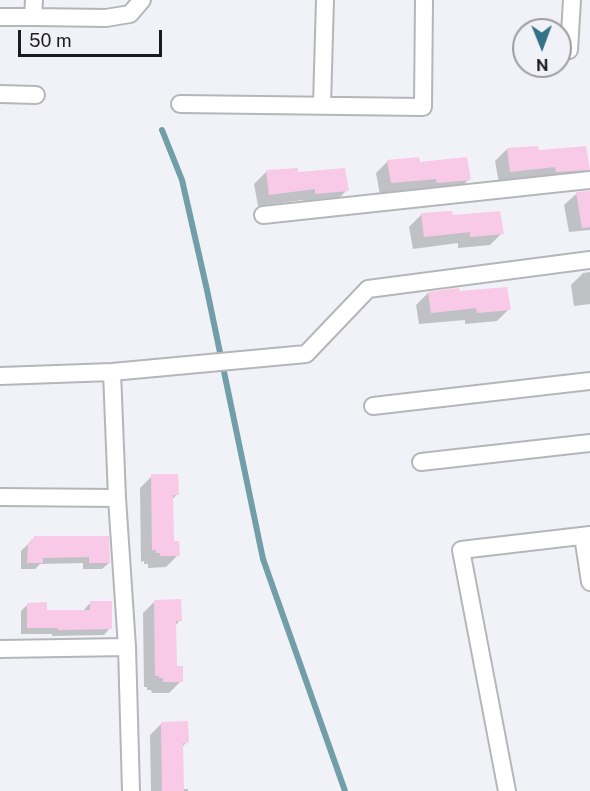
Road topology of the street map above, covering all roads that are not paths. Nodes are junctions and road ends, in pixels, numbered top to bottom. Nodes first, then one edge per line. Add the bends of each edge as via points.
1 (142, 0) edge
2 (325, 0) edge
3 (424, 0) edge
4 (572, 0) edge
5 (34, 8) edge
6 (0, 17) edge
7 (571, 18) edge
8 (0, 94) edge
9 (36, 95) dead end
10 (180, 104) dead end
11 (322, 105) junction
12 (590, 180) edge
13 (263, 215) dead end
14 (590, 260) edge
15 (112, 372) junction
16 (0, 376) edge
17 (590, 381) edge
18 (373, 406) dead end
19 (590, 443) edge
20 (421, 462) dead end
21 (0, 497) edge
22 (117, 498) junction
23 (586, 536) edge
24 (590, 582) edge
25 (127, 647) junction
26 (0, 649) edge
27 (131, 791) edge
28 (507, 791) edge

1 - 5 street via 130,14 106,18
2 - 11 street
3 - 11 street via 423,106
4 - 7 street
5 - 6 street
8 - 9 street
10 - 11 street
12 - 13 street
14 - 15 street via 368,289 306,354
15 - 16 street
15 - 22 street
17 - 18 street
19 - 20 street
21 - 22 street
22 - 25 street
23 - 24 street
23 - 28 street via 461,550
25 - 26 street
25 - 27 street

